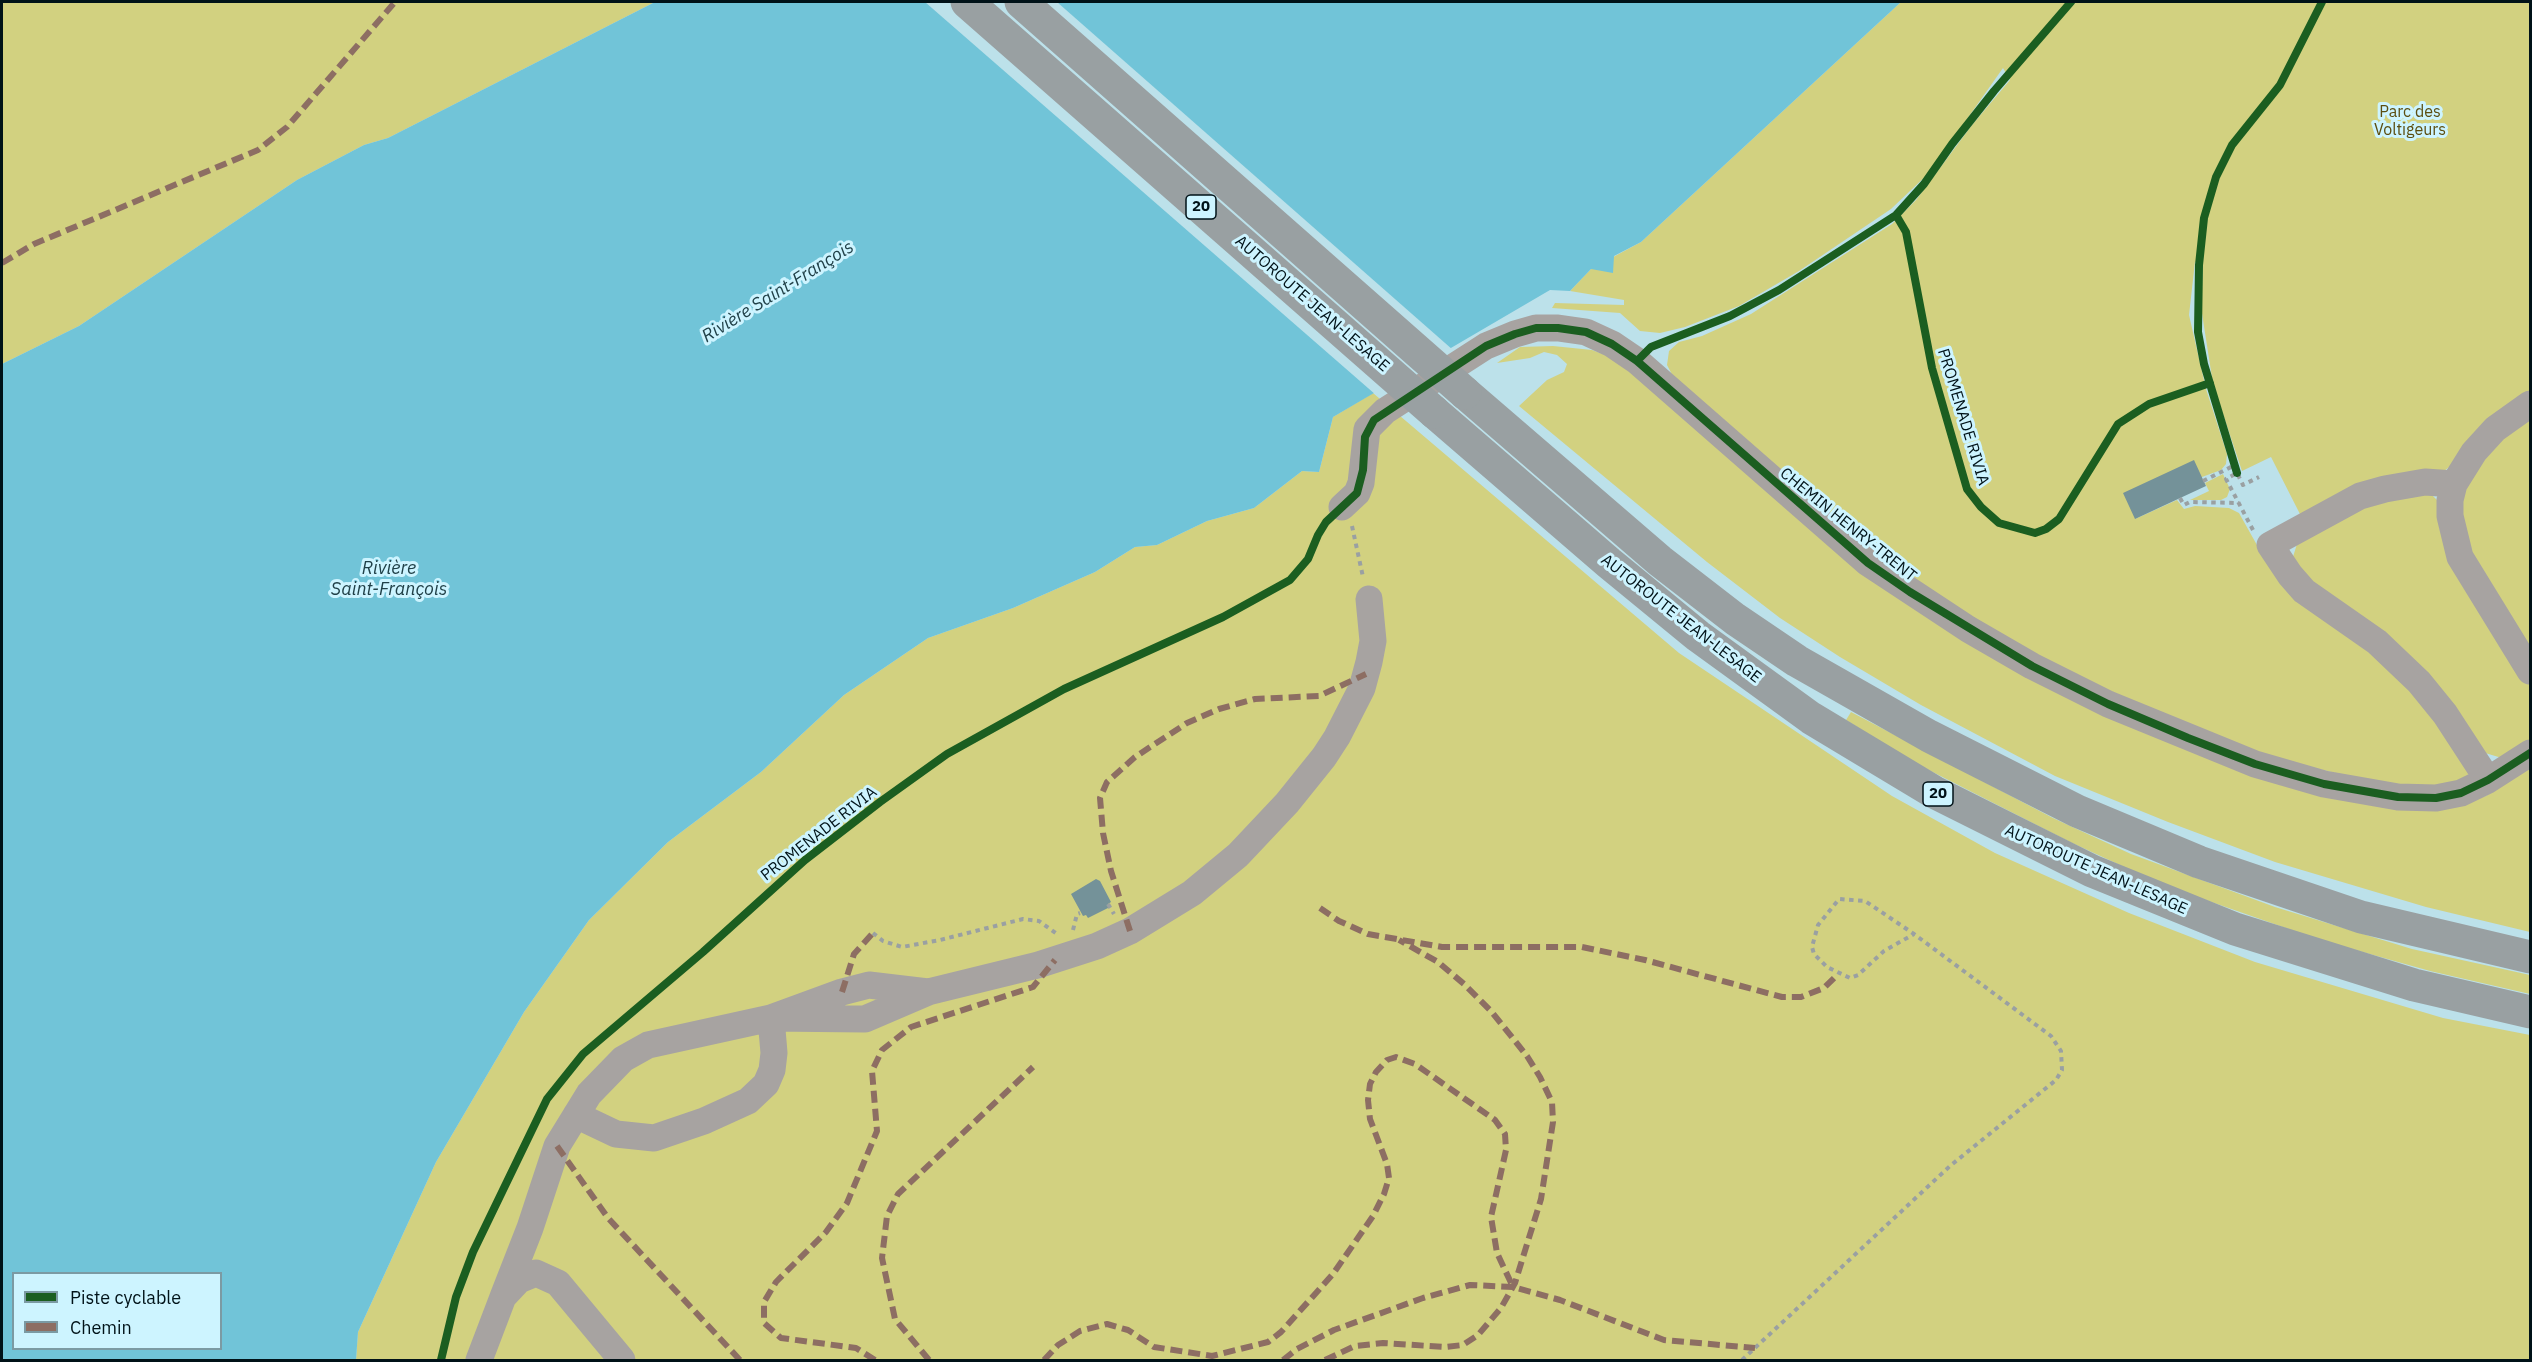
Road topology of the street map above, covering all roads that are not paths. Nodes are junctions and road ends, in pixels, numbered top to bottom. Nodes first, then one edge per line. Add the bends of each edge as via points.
1 (967, 2) edge
2 (1021, 2) edge
3 (2530, 404) edge
4 (2454, 484) junction
5 (1342, 507) road end
6 (1367, 591) road end
7 (2530, 671) edge
8 (2530, 753) edge
9 (2488, 780) junction
10 (2530, 957) edge
11 (2530, 1012) edge
12 (771, 1018) junction
13 (576, 1115) junction
14 (533, 1218) junction
15 (558, 1283) junction
16 (503, 1297) junction
17 (479, 1360) edge
18 (622, 1360) edge

1 - 11 highway, AUTOROUTE JEAN-LESAGE / 20, bridge via 1601,557 1714,648 1832,731 1942,797 2092,871 2235,929 2414,985
2 - 10 highway, AUTOROUTE JEAN-LESAGE / 20, bridge via 1660,561 1734,619 1797,660 1929,736 2077,811 2199,862 2361,917
3 - 4 lane via 2495,429 2474,452
4 - 7 lane via 2450,516 2460,557
4 - 9 lane via 2425,482 2360,496 2270,545 2304,591 2377,642 2419,682
5 - 9 lane, CHEMIN HENRY-TRENT via 1357,493 1367,429 1385,411 1486,346 1515,334 1536,328 1586,332 1636,361 1868,563 2031,666 2108,704 2254,764 2324,784 2398,797 2436,798 2461,793
6 - 12 lane via 1372,641 1362,688 1324,757 1238,855 1192,893 1125,934 1066,957 928,992 868,986
8 - 9 lane, CHEMIN HENRY-TRENT
12 - 13 lane via 648,1045 605,1075
12 - 13 lane via 772,1070 766,1084 748,1101 654,1138 616,1134
13 - 14 lane via 557,1146
14 - 15 lane via 538,1249
14 - 16 lane
15 - 16 lane via 536,1273 519,1280
15 - 18 lane
16 - 17 lane

